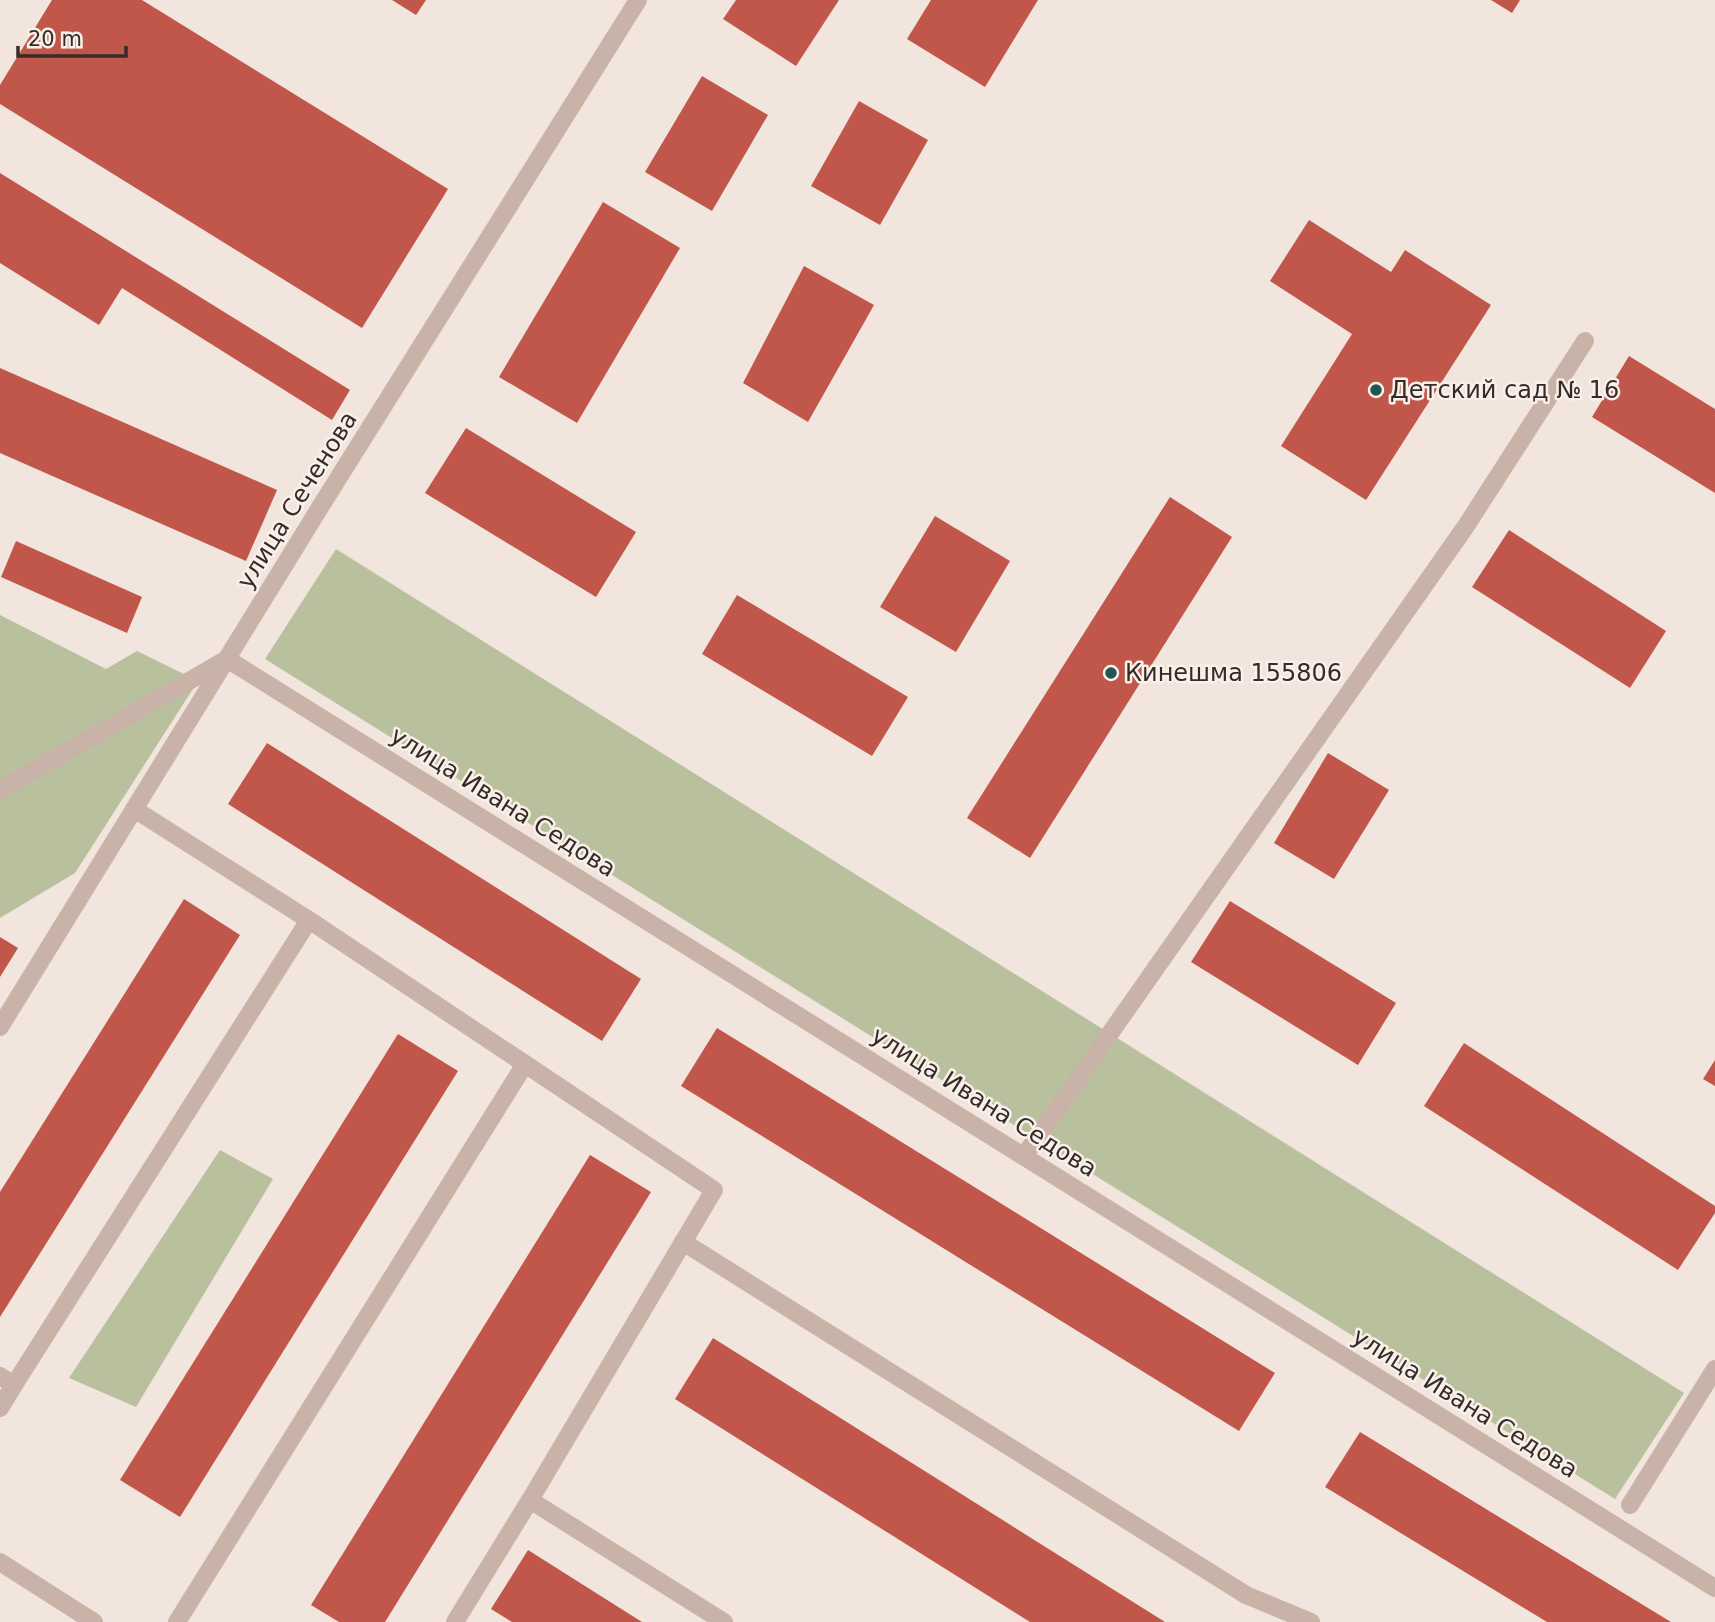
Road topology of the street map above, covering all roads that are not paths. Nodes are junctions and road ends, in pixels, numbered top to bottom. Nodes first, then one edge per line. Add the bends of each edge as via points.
1 (638, 0) edge
2 (1585, 341) dead end
3 (227, 659) junction
4 (0, 790) edge
5 (134, 808) junction
6 (309, 920) junction
7 (0, 1027) edge
8 (525, 1064) junction
9 (1024, 1156) junction
10 (682, 1242) junction
11 (1715, 1369) edge
12 (7, 1380) edge
13 (0, 1408) edge
14 (530, 1500) junction
15 (1630, 1505) dead end
16 (0, 1562) edge
17 (1715, 1588) edge
18 (94, 1622) edge
19 (177, 1622) edge
20 (456, 1622) edge
21 (724, 1622) edge
22 (1311, 1622) edge

1 - 3 street, улица Сеченова
2 - 9 street via 1466,526
3 - 4 street
3 - 5 street, улица Сеченова
3 - 9 street, улица Ивана Седова
5 - 6 street
5 - 7 street, улица Сеченова
6 - 8 street
6 - 12 street
8 - 10 street via 714,1190
8 - 19 street
9 - 17 street, улица Ивана Седова
10 - 14 street
10 - 22 street via 1246,1595
11 - 15 street
12 - 13 street
14 - 20 street
14 - 21 street
16 - 18 street

